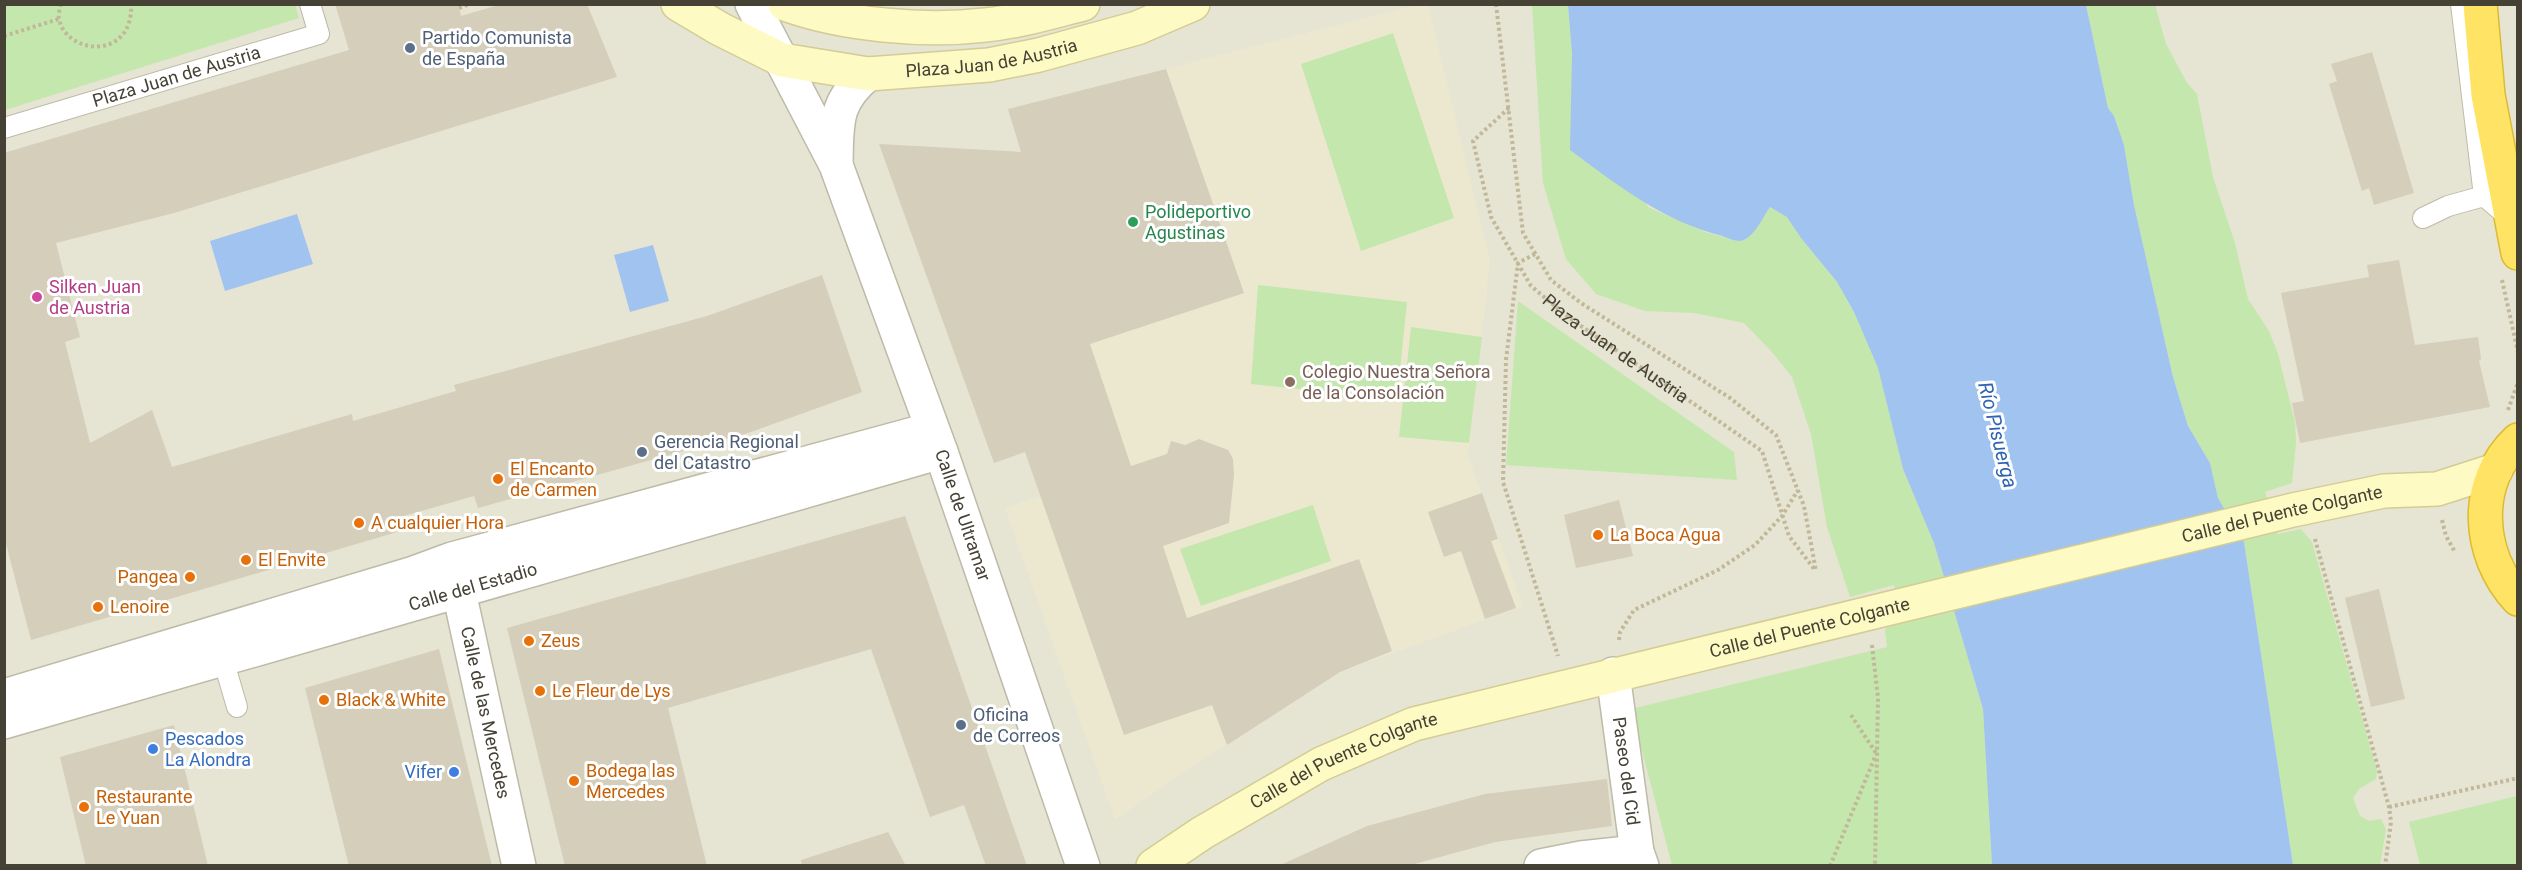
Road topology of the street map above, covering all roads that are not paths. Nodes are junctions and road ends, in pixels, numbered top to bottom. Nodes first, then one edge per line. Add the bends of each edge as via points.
1 (310, 4) edge
2 (678, 4) edge
3 (752, 4) edge
4 (785, 4) edge
5 (1083, 4) edge
6 (1193, 4) edge
7 (2461, 4) edge
8 (2480, 4) edge
9 (782, 60) junction
10 (868, 74) junction
11 (4, 128) edge
12 (836, 165) junction
13 (2484, 196) junction
14 (2423, 218) dead end
15 (2510, 218) junction
16 (2517, 253) edge
17 (936, 440) junction
18 (2517, 440) edge
19 (2496, 470) junction
20 (452, 559) junction
21 (459, 592) junction
22 (2517, 599) edge
23 (223, 659) junction
24 (1613, 674) junction
25 (4, 696) edge
26 (237, 707) dead end
27 (4, 722) edge
28 (1639, 859) edge
29 (1167, 861) edge
30 (519, 866) edge
31 (1083, 866) edge
32 (1541, 866) edge

1 - 11 lane, Plaza Juan de Austria via 319,34
2 - 9 street, Plaza Juan de Austria
3 - 9 street
4 - 5 street, Plaza Juan de Austria via 856,21 917,27 983,26
6 - 10 street, Plaza Juan de Austria via 1137,28 989,66
7 - 13 lane
8 - 15 highway via 2488,95
9 - 10 street, Plaza Juan de Austria
9 - 12 street, Calle de Ultramar
10 - 12 street, Calle de Ultramar via 853,86 838,114
12 - 17 street, Calle de Ultramar
13 - 14 lane
13 - 15 lane
15 - 16 highway
17 - 20 street, Calle del Estadio
17 - 21 street, Calle del Estadio
17 - 31 street, Calle de Ultramar
18 - 19 highway
19 - 22 highway via 2487,499 2485,529 2491,558
19 - 24 street, Calle del Puente Colgante via 2437,489 2384,491 2299,508
20 - 21 street, Calle de las Mercedes
20 - 25 street, Calle del Estadio
21 - 23 street, Calle del Estadio
21 - 30 street, Calle de las Mercedes
23 - 26 lane
23 - 27 street, Calle del Estadio
24 - 28 street, Paseo del Cid
24 - 29 street, Calle del Puente Colgante via 1414,724 1321,764
28 - 32 street via 1581,858

